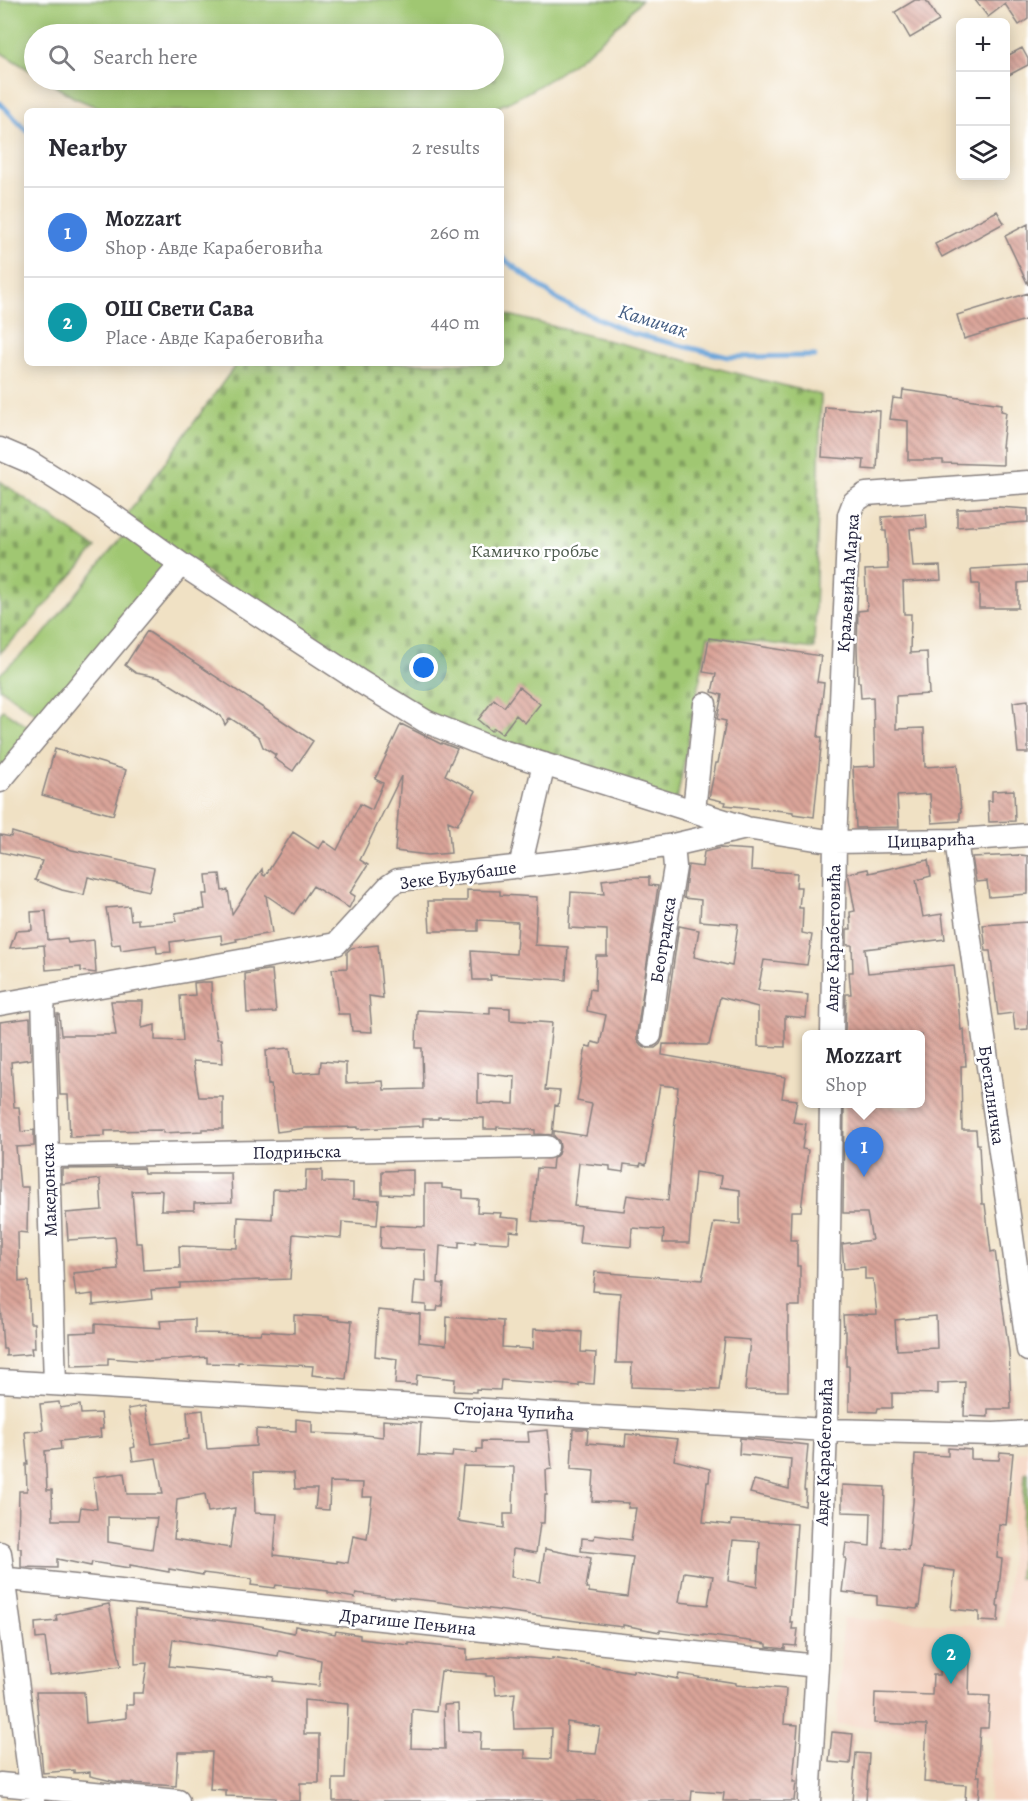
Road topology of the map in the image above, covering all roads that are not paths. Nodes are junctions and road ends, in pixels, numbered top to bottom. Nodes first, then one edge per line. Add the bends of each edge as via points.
1 (0, 449) edge
2 (1028, 482) edge
3 (181, 564) junction
4 (705, 704) dead end
5 (544, 764) junction
6 (0, 781) edge
7 (694, 811) junction
8 (746, 828) junction
9 (1028, 835) edge
10 (956, 840) junction
11 (835, 842) junction
12 (673, 845) junction
13 (520, 867) junction
14 (43, 997) junction
15 (0, 1004) edge
16 (832, 1030) edge
17 (650, 1035) dead end
18 (831, 1108) edge
19 (547, 1147) dead end
20 (48, 1156) junction
21 (1028, 1350) edge
22 (0, 1381) edge
23 (55, 1384) junction
24 (826, 1430) junction
25 (1028, 1432) edge
26 (0, 1553) edge
27 (2, 1578) edge
28 (817, 1666) junction
29 (0, 1784) edge
30 (32, 1794) edge
31 (178, 1801) edge
32 (809, 1801) edge

1 - 3 street via 28,460
2 - 11 street, Краљевића Марка via 866,494 854,502 849,515
3 - 5 street via 425,721
3 - 6 street
4 - 7 street
5 - 7 street
5 - 13 street
7 - 8 street
8 - 11 street, Зеке Буљубаше
8 - 12 street, Зеке Буљубаше
9 - 10 street, Цицварића
10 - 11 street, Цицварића
10 - 21 street, Брегалничка
11 - 16 street, Авде Карабеговића
12 - 13 street, Зеке Буљубаше
12 - 17 street, Београдска via 675,867
13 - 14 street, Зеке Буљубаше via 399,880 336,944
14 - 15 street, Зеке Буљубаше
14 - 20 street, Македонска
18 - 24 street, Авде Карабеговића
19 - 20 street, Подрињска
20 - 23 street, Македонска
22 - 23 street, Стојана Чупића
23 - 24 street, Стојана Чупића
24 - 25 street, Стојана Чупића
24 - 28 street, Авде Карабеговића
26 - 27 street
27 - 28 street, Драгише Пењина
27 - 30 street
28 - 32 street, Авде Карабеговића
29 - 30 street
30 - 31 street

